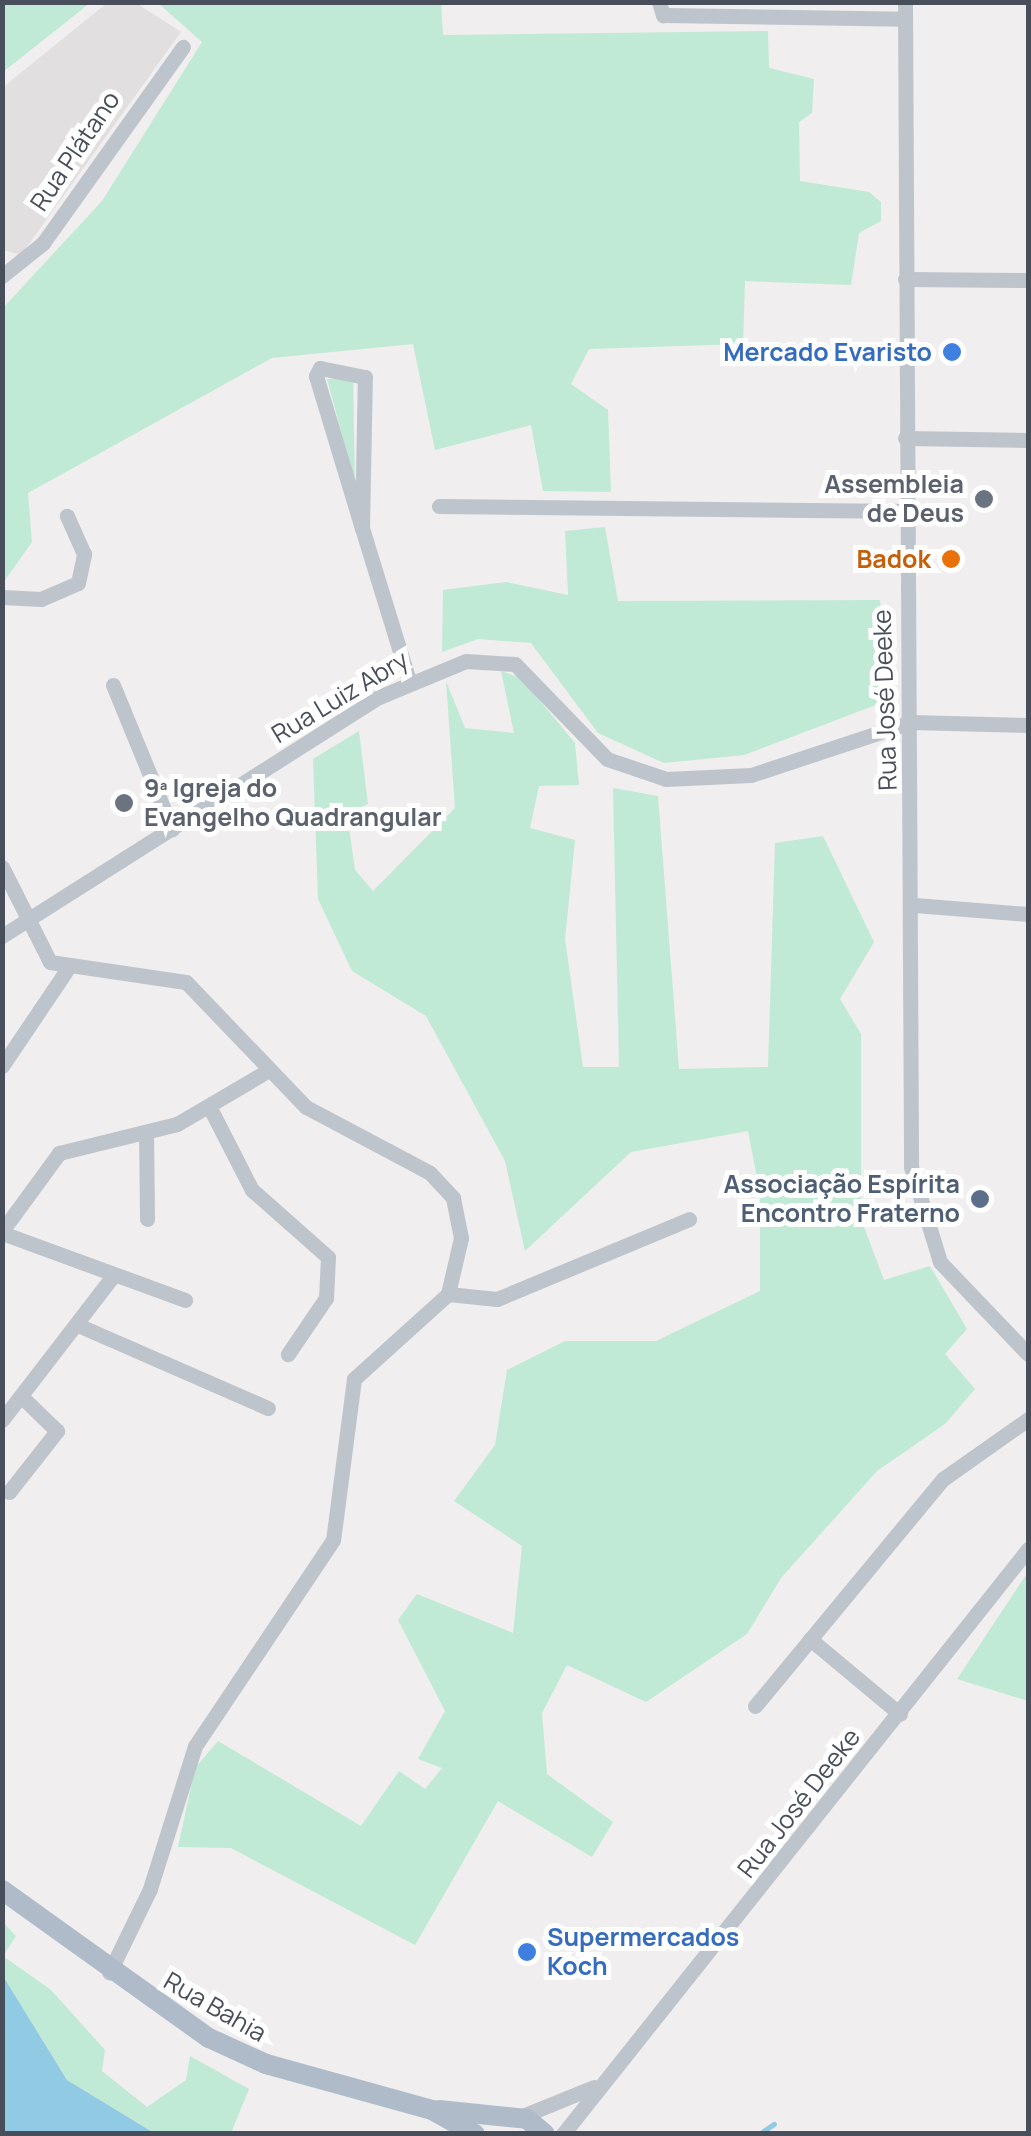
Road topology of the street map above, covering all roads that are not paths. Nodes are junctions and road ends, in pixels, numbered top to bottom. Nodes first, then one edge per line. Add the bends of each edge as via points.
1 (659, 2) edge
2 (905, 10) edge
3 (183, 47) dead end
4 (2, 276) edge
5 (904, 279) junction
6 (1028, 280) edge
7 (905, 438) junction
8 (1028, 440) edge
9 (439, 506) dead end
10 (905, 511) junction
11 (67, 516) dead end
12 (362, 528) junction
13 (2, 597) edge
14 (409, 681) junction
15 (113, 685) dead end
16 (911, 722) junction
17 (1028, 725) edge
18 (172, 829) junction
19 (3, 873) edge
20 (915, 904) junction
21 (1028, 914) edge
22 (23, 923) junction
23 (2, 936) edge
24 (66, 972) junction
25 (2, 1066) edge
26 (264, 1072) junction
27 (210, 1108) junction
28 (146, 1132) junction
29 (147, 1218) dead end
30 (689, 1219) dead end
31 (2, 1232) edge
32 (112, 1277) junction
33 (448, 1294) junction
34 (185, 1300) dead end
35 (80, 1326) junction
36 (1026, 1347) edge
37 (288, 1354) dead end
38 (24, 1399) junction
39 (268, 1408) dead end
40 (1028, 1419) edge
41 (2, 1420) edge
42 (9, 1492) dead end
43 (1028, 1550) edge
44 (810, 1640) junction
45 (755, 1706) dead end
46 (900, 1714) junction
47 (2, 1890) edge
48 (109, 1973) junction
49 (602, 2082) junction
50 (432, 2110) junction
51 (520, 2118) junction
52 (475, 2134) edge
53 (499, 2134) edge
54 (546, 2134) edge
55 (564, 2134) edge

1 - 2 street via 663,15
2 - 5 street, Rua José Deeke
3 - 4 street, Rua Plátano via 43,243
5 - 6 street
5 - 7 street, Rua José Deeke
7 - 8 street
7 - 10 street, Rua José Deeke
9 - 10 street
10 - 16 street, Rua José Deeke
11 - 13 street via 84,554 78,583 40,599
12 - 12 street via 365,377 320,368 316,376
12 - 14 street
14 - 16 street, Rua Luiz Abry via 498,657 532,676 607,759 686,781 751,775
14 - 18 street, Rua Luiz Abry
15 - 18 street
16 - 17 street, Rua Luiz Abry
16 - 20 street, Rua José Deeke
18 - 22 street, Rua Luiz Abry
19 - 22 street
20 - 21 street
20 - 36 street, Rua José Deeke via 908,1127 917,1198 958,1288
22 - 23 street, Rua Luiz Abry
22 - 24 street
24 - 25 street
24 - 26 street via 121,969 186,982 236,1029
26 - 27 street
26 - 33 street via 306,1107 430,1173 452,1198 462,1238
27 - 28 street
27 - 37 street via 252,1190 328,1257 326,1298
28 - 29 street
28 - 31 street via 59,1152
30 - 33 street via 498,1299
31 - 32 street
32 - 34 street
32 - 35 street
33 - 48 street via 354,1380 333,1540 195,1746 150,1889
35 - 38 street
35 - 39 street
38 - 41 street
38 - 42 street via 58,1431
40 - 44 street via 943,1480
43 - 46 street, Rua José Deeke
44 - 45 street
44 - 46 street
46 - 49 street, Rua José Deeke
47 - 48 main road, Rua Bahia
48 - 50 main road, Rua Bahia via 266,2064
49 - 51 street, Rua José Deeke
49 - 55 street, Rua José Deeke
50 - 51 main road, Rua Bahia
50 - 52 main road, Rua Bahia
51 - 53 main road
51 - 54 main road, Rua Bahia

